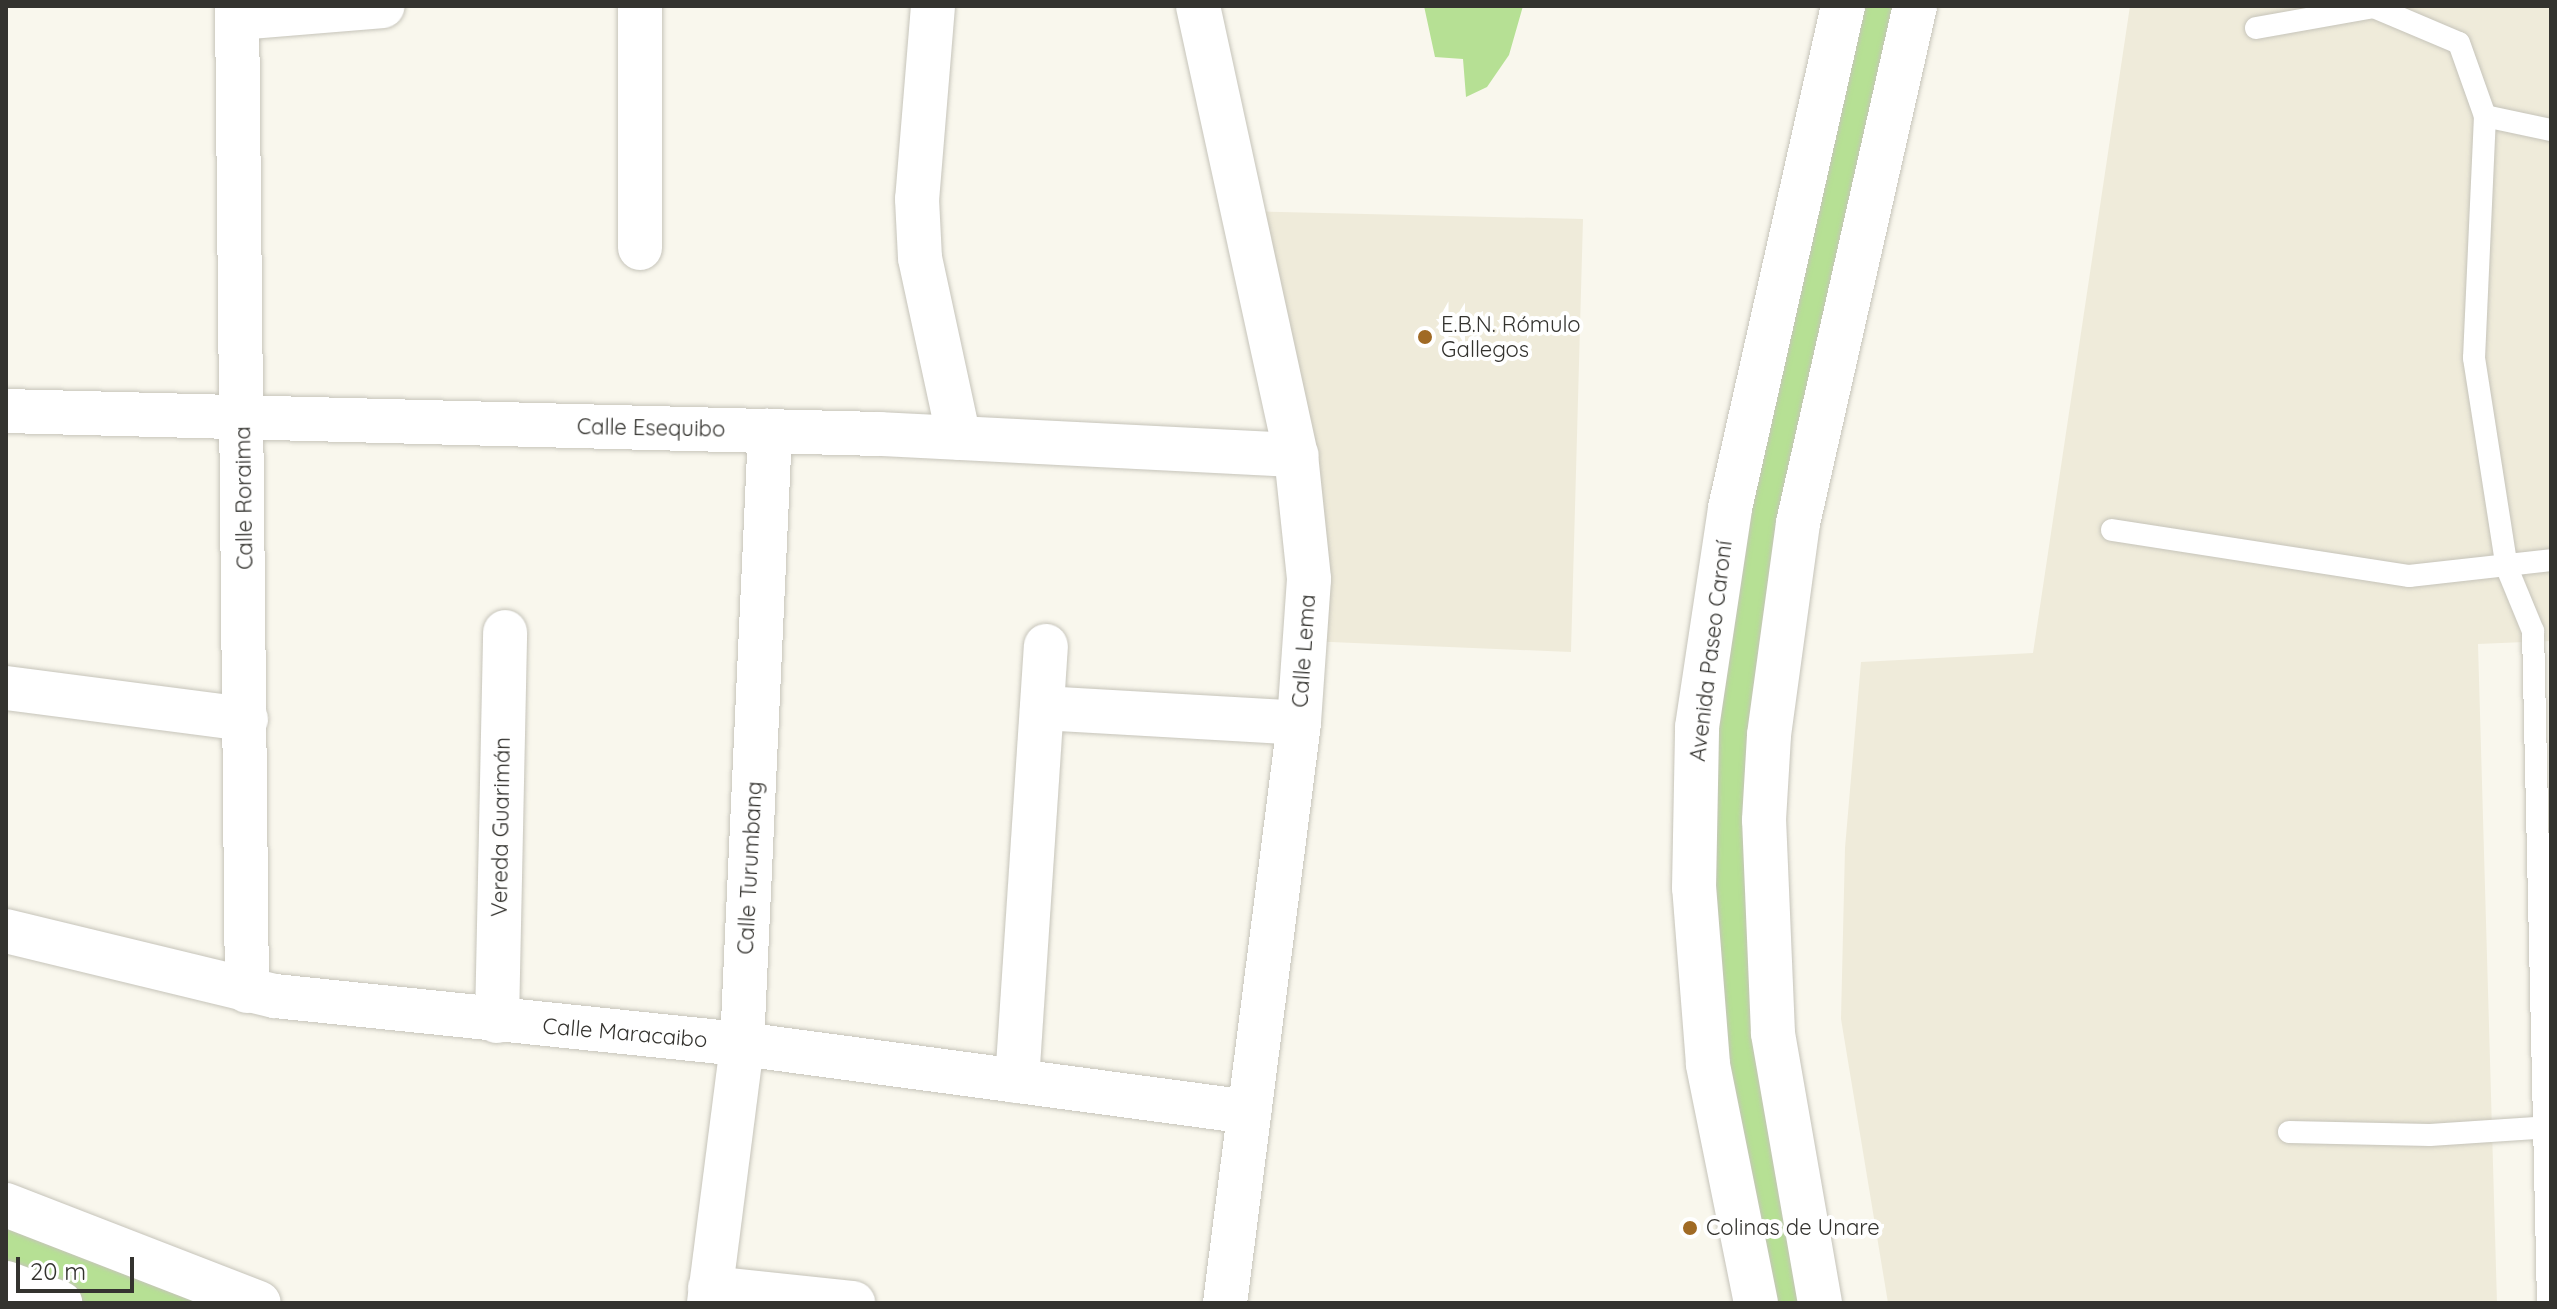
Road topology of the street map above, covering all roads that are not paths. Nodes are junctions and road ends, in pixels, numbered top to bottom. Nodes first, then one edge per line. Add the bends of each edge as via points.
1 (383, 6) edge
2 (640, 6) edge
3 (933, 6) edge
4 (1198, 6) edge
5 (1843, 6) edge
6 (1915, 6) edge
7 (238, 12) edge
8 (2256, 28) dead end
9 (2485, 116) junction
10 (2551, 130) edge
11 (640, 248) dead end
12 (6, 411) edge
13 (243, 418) junction
14 (770, 431) junction
15 (959, 438) junction
16 (1296, 455) junction
17 (2112, 530) dead end
18 (2551, 560) edge
19 (2507, 568) junction
20 (505, 632) dead end
21 (1046, 646) dead end
22 (6, 688) edge
23 (1042, 708) junction
24 (246, 719) junction
25 (1299, 723) junction
26 (6, 931) edge
27 (247, 991) junction
28 (497, 1021) junction
29 (742, 1044) junction
30 (1017, 1081) junction
31 (1249, 1112) junction
32 (2547, 1128) edge
33 (2289, 1132) dead end
34 (6, 1205) edge
35 (6, 1283) edge
36 (710, 1296) edge
37 (60, 1303) edge
38 (259, 1303) edge
39 (853, 1303) edge
40 (1225, 1303) edge
41 (1756, 1303) edge
42 (1820, 1303) edge
43 (2548, 1303) edge

1 - 7 street
2 - 11 street
3 - 15 street via 917,199 920,258
4 - 16 street, Calle Lema
5 - 41 street, Avenida Paseo Caroní via 1730,508 1697,727 1694,888 1706,1049
6 - 42 street via 1798,523 1769,735 1764,820 1773,1033
7 - 13 street, Calle Roraima
8 - 9 lane via 2374,7 2459,43
9 - 10 lane
9 - 19 lane via 2474,358
12 - 13 street, Calle Esequibo
13 - 14 street, Calle Esequibo
13 - 24 street, Calle Roraima
14 - 15 street, Calle Esequibo
14 - 29 street, Calle Turumbang
15 - 16 street, Calle Esequibo
16 - 25 street, Calle Lema via 1309,579
17 - 19 lane via 2409,576
18 - 19 lane
19 - 32 lane via 2533,631
20 - 28 street, Vereda Guarimán
21 - 23 street
22 - 24 street
23 - 25 street
23 - 30 street
24 - 27 street, Calle Roraima
25 - 31 street, Calle Lema
26 - 27 street, Calle Maracaibo
27 - 28 street, Calle Maracaibo
28 - 29 street, Calle Maracaibo
29 - 30 street, Calle Maracaibo
29 - 36 street, Calle Turumbang
30 - 31 street, Calle Maracaibo
31 - 40 street, Calle Lema
32 - 33 lane via 2430,1135
32 - 43 lane
34 - 38 street
35 - 37 street
36 - 39 street

